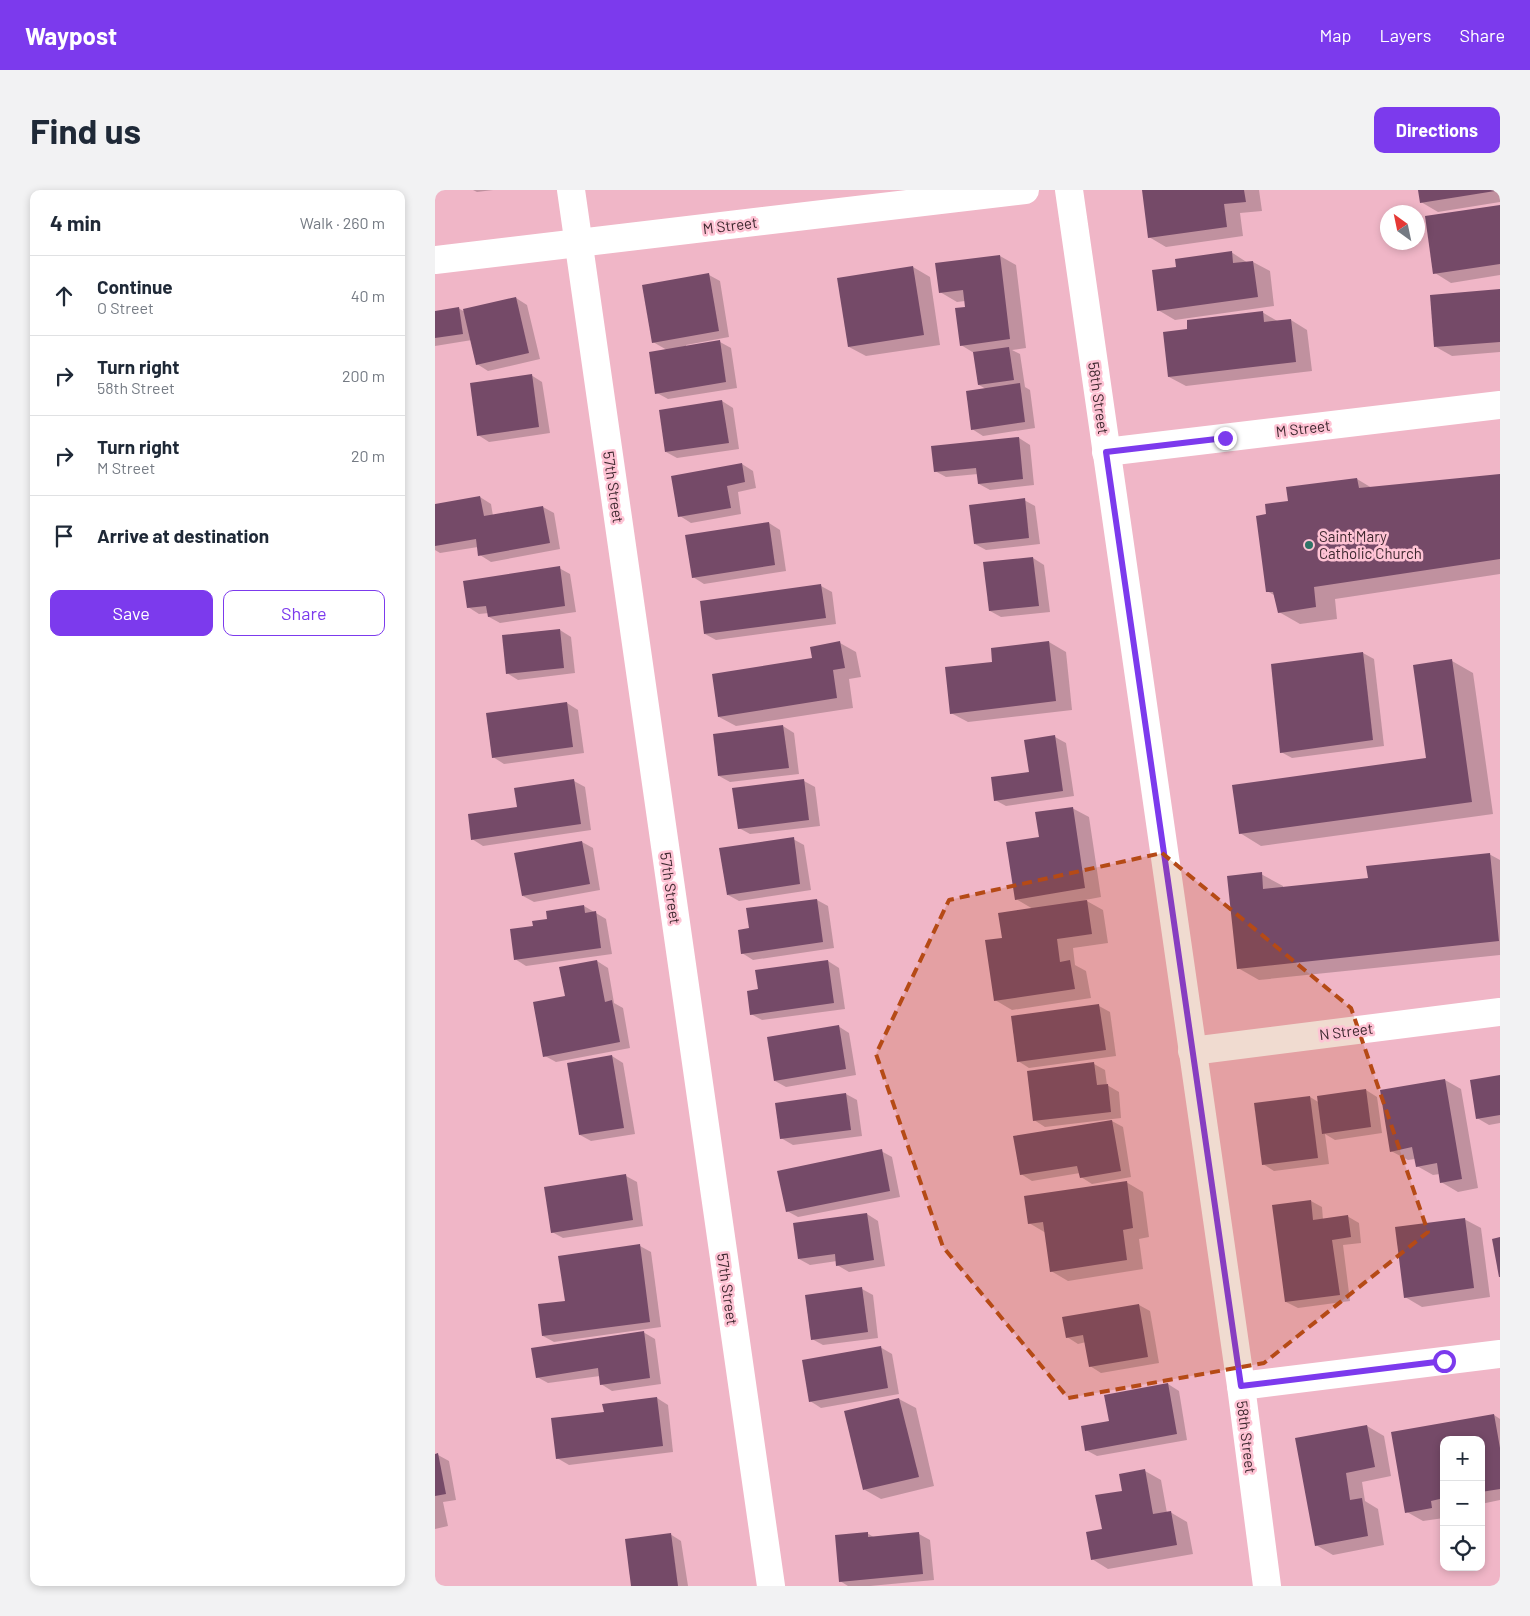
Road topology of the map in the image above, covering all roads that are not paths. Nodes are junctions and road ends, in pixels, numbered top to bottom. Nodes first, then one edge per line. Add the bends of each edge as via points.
1 (571, 190) edge
2 (1025, 190) edge
3 (1069, 190) edge
4 (579, 243) junction
5 (435, 260) edge
6 (1500, 405) edge
7 (1106, 452) junction
8 (1500, 1012) edge
9 (1192, 1051) junction
10 (1500, 1354) edge
11 (1241, 1386) junction
12 (771, 1586) edge
13 (1267, 1586) edge

1 - 4 street, 57th Street
2 - 4 street, M Street
3 - 7 street, 58th Street
4 - 5 street, M Street
4 - 12 street, 57th Street
6 - 7 street, M Street
7 - 9 street, 58th Street
8 - 9 street, N Street
9 - 11 street, 58th Street
10 - 11 street
11 - 13 street, 58th Street

